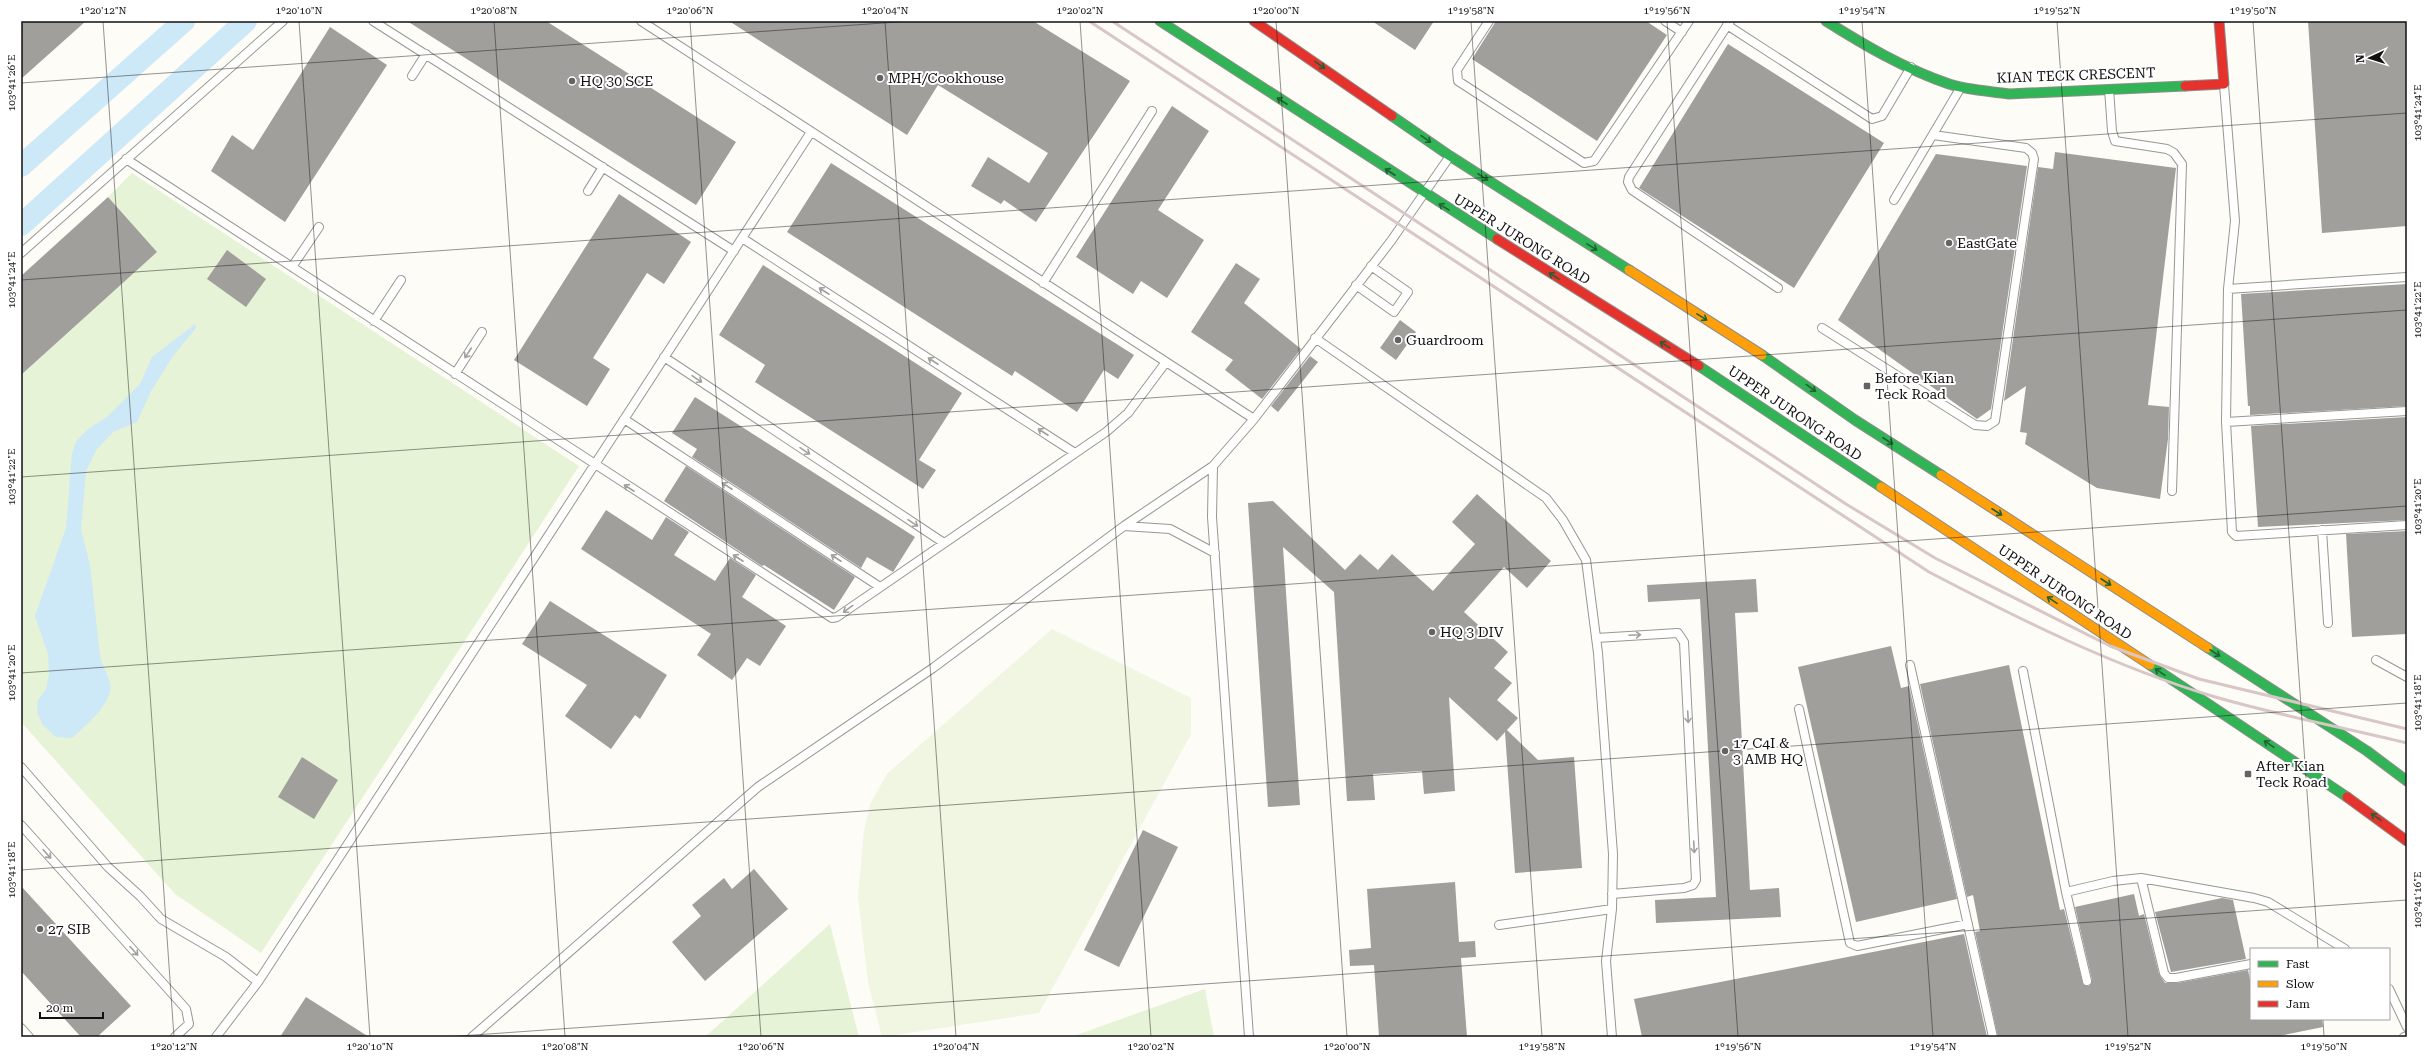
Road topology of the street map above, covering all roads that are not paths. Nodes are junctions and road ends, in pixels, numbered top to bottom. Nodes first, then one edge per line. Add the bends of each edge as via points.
1 (283, 21) edge
2 (373, 21) edge
3 (641, 21) edge
4 (1160, 21) edge
5 (1254, 21) edge
6 (1489, 21) edge
7 (1665, 21) edge
8 (1690, 21) edge
9 (1826, 21) edge
10 (2219, 21) edge
11 (1728, 23) edge
12 (1682, 32) junction
13 (426, 54) junction
14 (1911, 67) junction
15 (412, 76) dead end
16 (2224, 84) junction
17 (1962, 86) junction
18 (2109, 89) junction
19 (1152, 111) dead end
20 (811, 132) junction
21 (1933, 135) junction
22 (1450, 156) junction
23 (126, 159) junction
24 (603, 167) junction
25 (588, 191) dead end
26 (1423, 193) junction
27 (1894, 200) dead end
28 (320, 226) dead end
29 (742, 238) junction
30 (734, 251) junction
31 (21, 253) edge
32 (1371, 266) junction
33 (292, 267) junction
34 (2407, 277) edge
35 (401, 280) dead end
36 (1043, 282) junction
37 (1356, 285) junction
38 (1778, 288) dead end
39 (2228, 289) junction
40 (374, 321) junction
41 (1822, 328) dead end
42 (482, 332) dead end
43 (1315, 338) junction
44 (664, 357) junction
45 (1166, 362) junction
46 (455, 374) junction
47 (2407, 411) edge
48 (624, 419) junction
49 (1254, 419) junction
50 (2226, 422) junction
51 (1075, 453) junction
52 (594, 465) junction
53 (1213, 466) junction
54 (2172, 491) dead end
55 (2407, 525) edge
56 (1124, 526) junction
57 (2322, 530) junction
58 (944, 543) junction
59 (1215, 553) junction
60 (880, 587) junction
61 (2328, 623) dead end
62 (1596, 638) junction
63 (2376, 660) dead end
64 (1910, 665) dead end
65 (2023, 671) dead end
66 (2407, 677) edge
67 (1799, 709) dead end
68 (21, 767) edge
69 (2407, 781) edge
70 (21, 825) edge
71 (2407, 841) edge
72 (2141, 878) junction
73 (2066, 892) junction
74 (1612, 894) junction
75 (1612, 909) junction
76 (1968, 924) junction
77 (1499, 925) dead end
78 (2340, 948) edge
79 (2250, 964) edge
80 (2087, 981) dead end
81 (258, 982) junction
82 (2390, 991) edge
83 (2407, 1027) edge
84 (21, 1028) edge
85 (2407, 1036) edge
86 (29, 1037) edge
87 (175, 1037) edge
88 (216, 1037) edge
89 (472, 1037) edge
90 (1249, 1037) edge
91 (1612, 1037) edge
92 (1993, 1037) edge
93 (2404, 1037) edge

1 - 23 lane
2 - 13 lane
3 - 20 lane
26 -> 4 main road, UPPER JURONG ROAD
5 -> 22 main road, UPPER JURONG ROAD
6 - 12 lane via 1457,70 1458,81 1589,164 1594,161
7 - 12 lane
8 - 12 lane
9 - 14 main road, KIAN TECK CRESCENT via 1870,49
10 - 16 main road
11 - 14 lane via 1872,119 1882,116
11 - 38 lane via 1628,182 1632,190
13 - 15 lane
13 - 24 lane
14 - 17 main road, KIAN TECK CRESCENT via 1949,84
16 - 18 main road, KIAN TECK CRESCENT
16 - 39 lane via 2235,221
17 - 18 main road, KIAN TECK CRESCENT via 2009,94
17 - 21 lane
18 - 54 lane via 2115,141 2167,149 2174,153 2182,164
19 - 36 lane
20 - 29 lane
20 - 36 lane
21 - 27 lane
21 - 41 lane via 2026,148 2034,159 1995,421 1987,426 1975,426
22 - 26 lane
22 -> 69 main road, UPPER JURONG ROAD via 1790,373 1855,420 2367,751
23 - 31 lane
23 - 33 lane
24 - 25 lane
24 - 30 lane
26 - 32 lane
71 -> 26 main road, UPPER JURONG ROAD via 2341,792 1710,373
28 - 33 lane
29 - 30 lane
51 -> 29 lane
30 - 44 lane
32 - 37 lane
32 - 37 lane via 1408,292 1394,312
33 - 40 lane
34 - 39 lane
35 - 40 lane
36 - 45 lane
37 - 43 lane
39 - 50 lane
40 - 46 lane
42 -> 46 lane
43 - 49 lane
43 - 62 lane via 1546,498 1563,520 1586,560
44 - 48 lane
44 -> 58 lane
45 - 49 lane
45 - 51 lane via 1123,419
46 - 52 lane
47 - 50 lane
48 - 52 lane
60 -> 48 lane
49 - 53 lane
50 - 57 lane via 2232,532 2236,536
51 - 58 lane
60 -> 52 lane via 837,617 827,616
52 - 81 lane
53 - 56 lane
53 - 59 lane via 1212,517
55 - 57 lane
56 - 59 lane via 1170,529
56 - 89 lane via 933,668 758,787
57 - 61 lane
58 - 60 lane
59 - 90 lane
62 - 74 lane via 1613,854
62 -> 74 lane via 1678,633 1684,642 1696,880 1693,885 1684,888
63 - 66 lane
64 - 76 lane
65 - 73 lane
67 - 76 lane via 1850,943 1857,946
68 - 81 lane via 108,867 140,896 161,920 226,957
70 -> 87 lane via 186,1009 190,1019 187,1027
72 - 73 lane via 2113,881
72 - 78 lane via 2268,902
72 - 79 lane via 2164,973 2168,978
73 - 80 lane
74 - 75 lane
75 - 77 lane
75 - 91 lane via 1606,961
76 - 92 lane
81 - 88 lane
82 - 83 lane
84 - 86 lane
85 - 93 lane

